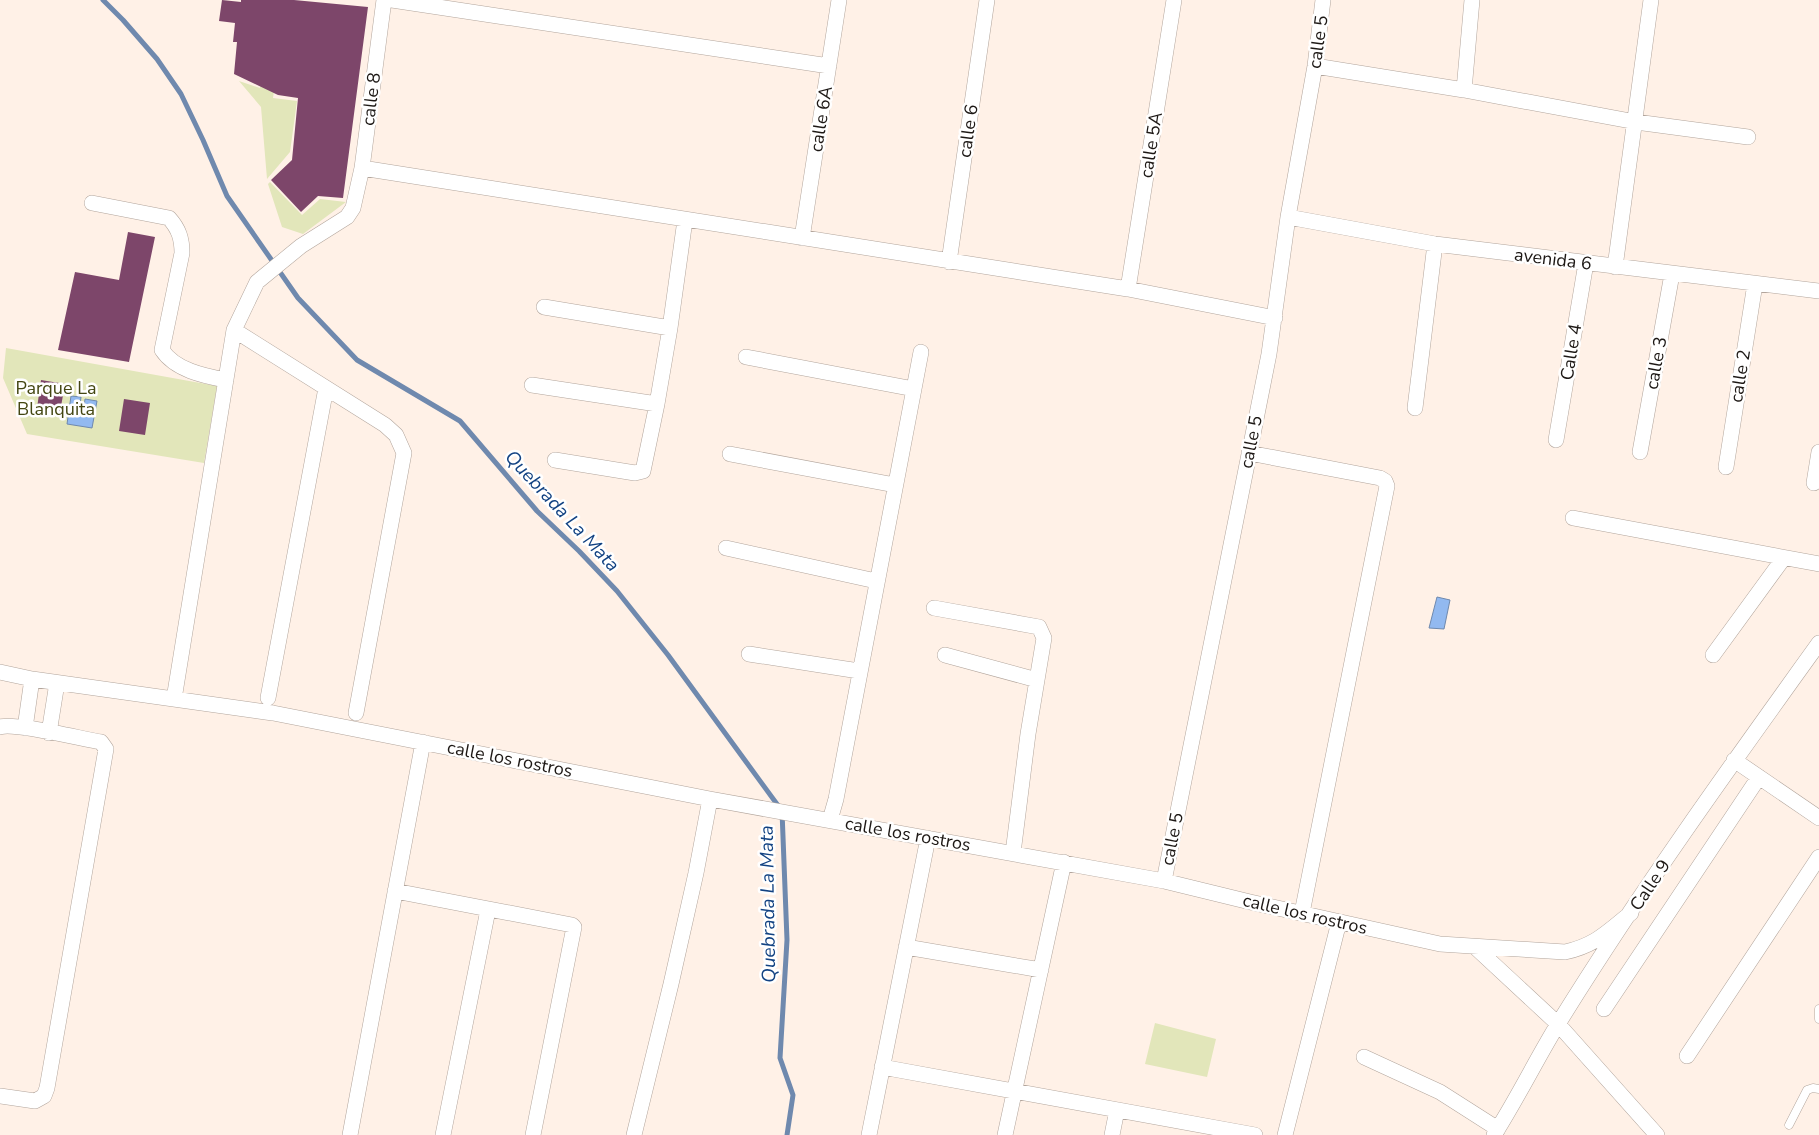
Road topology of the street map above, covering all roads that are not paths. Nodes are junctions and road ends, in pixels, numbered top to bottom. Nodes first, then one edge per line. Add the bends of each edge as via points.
1 (384, 0) edge
2 (392, 0) edge
3 (839, 0) edge
4 (987, 0) edge
5 (1174, 0) edge
6 (1323, 0) edge
7 (1472, 0) edge
8 (1651, 0) edge
9 (829, 66) junction
10 (1315, 66) junction
11 (1464, 90) junction
12 (1636, 122) junction
13 (1748, 137) dead end
14 (362, 168) junction
15 (92, 203) dead end
16 (1288, 217) junction
17 (684, 220) junction
18 (802, 238) junction
19 (1435, 244) junction
20 (949, 262) junction
21 (1586, 263) junction
22 (1615, 267) junction
23 (1672, 274) junction
24 (1754, 284) junction
25 (1128, 289) junction
26 (1819, 291) edge
27 (544, 307) dead end
28 (1275, 318) junction
29 (670, 328) junction
30 (234, 330) junction
31 (921, 352) dead end
32 (746, 357) dead end
33 (226, 380) junction
34 (532, 385) dead end
35 (326, 388) junction
36 (914, 389) junction
37 (657, 404) junction
38 (1415, 408) dead end
39 (1556, 440) dead end
40 (1640, 452) dead end
41 (1819, 452) edge
42 (1249, 453) junction
43 (730, 454) dead end
44 (555, 460) dead end
45 (1726, 467) dead end
46 (1814, 483) dead end
47 (895, 485) junction
48 (1573, 518) dead end
49 (726, 548) dead end
50 (1783, 559) junction
51 (1819, 564) edge
52 (876, 581) junction
53 (934, 608) dead end
54 (1819, 643) edge
55 (749, 654) dead end
56 (945, 655) dead end
57 (1713, 655) dead end
58 (859, 671) junction
59 (0, 672) edge
60 (32, 679) junction
61 (1037, 680) junction
62 (57, 683) junction
63 (268, 698) dead end
64 (174, 699) junction
65 (356, 713) dead end
66 (0, 726) edge
67 (25, 728) junction
68 (49, 733) junction
69 (424, 742) junction
70 (1734, 760) junction
71 (1759, 777) junction
72 (710, 799) junction
73 (1819, 818) edge
74 (830, 820) junction
75 (928, 838) junction
76 (1013, 853) junction
77 (1819, 857) edge
78 (1064, 862) junction
79 (1164, 880) junction
80 (395, 891) junction
81 (488, 910) junction
82 (1302, 912) junction
83 (1631, 913) junction
84 (1339, 922) junction
85 (906, 947) junction
86 (1475, 947) junction
87 (1041, 970) junction
88 (1604, 1009) dead end
89 (1819, 1009) edge
90 (1819, 1019) edge
91 (1558, 1024) junction
92 (1687, 1056) dead end
93 (1364, 1057) dead end
94 (882, 1067) junction
95 (1819, 1089) edge
96 (1014, 1091) junction
97 (0, 1096) edge
98 (1117, 1110) junction
99 (1789, 1125) dead end
100 (1185, 1129) edge
101 (1496, 1132) edge
102 (350, 1135) edge
103 (443, 1135) edge
104 (533, 1135) edge
105 (634, 1135) edge
106 (869, 1135) edge
107 (1005, 1135) edge
108 (1112, 1135) edge
109 (1255, 1135) edge
110 (1285, 1135) edge
111 (1657, 1135) edge

1 - 14 street, calle 8
2 - 9 street
3 - 9 street, calle 6A
4 - 20 street, calle 6
5 - 25 street, calle 5A
6 - 10 street, calle 5
7 - 11 street
8 - 12 street
9 - 18 street, calle 6A
10 - 11 street
10 - 16 street, calle 5
11 - 12 street
12 - 13 street
12 - 22 street
14 - 17 street
14 - 30 street, calle 8 via 354,208 347,217 301,246 257,282
15 - 33 street via 169,218 175,224 182,237 182,253 162,350 167,358 183,368
16 - 19 street, avenida 6
16 - 28 street, calle 5
17 - 18 street
17 - 29 street
18 - 20 street
19 - 21 street, avenida 6
19 - 38 street
20 - 25 street
21 - 22 street, avenida 6
21 - 39 street, Calle 4
22 - 23 street, avenida 6
23 - 24 street, avenida 6
23 - 40 street, calle 3
24 - 26 street, avenida 6
24 - 45 street, calle 2
25 - 28 street
27 - 29 street
28 - 42 street, calle 5
29 - 37 street
30 - 33 street
30 - 35 street
31 - 36 street
32 - 36 street
33 - 64 street
34 - 37 street
35 - 63 street
35 - 65 street via 385,424 396,435 404,453
36 - 47 street
37 - 44 street via 643,471 635,474
41 - 46 street
42 - 79 street, calle 5
42 - 82 street via 1380,478 1387,486
43 - 47 street
47 - 52 street
48 - 50 street
49 - 52 street
50 - 51 street
50 - 57 street
52 - 58 street
53 - 61 street via 1039,627 1044,638
54 - 70 street, Calle 9
55 - 58 street
56 - 61 street
58 - 74 street
59 - 60 street, calle los rostros
60 - 62 street, calle los rostros
60 - 67 street
61 - 76 street
62 - 64 street, calle los rostros
62 - 68 street
64 - 69 street, calle los rostros via 273,713
66 - 67 street
67 - 68 street
68 - 97 street via 101,742 106,749 47,1088 44,1096 36,1101
69 - 72 street, calle los rostros
69 - 80 street
70 - 71 street
70 - 83 street, Calle 9
71 - 73 street
71 - 88 street
72 - 74 street, calle los rostros
72 - 105 street via 676,965
74 - 75 street, calle los rostros
75 - 76 street, calle los rostros
75 - 85 street
76 - 78 street, calle los rostros
77 - 92 street
78 - 79 street, calle los rostros
78 - 87 street
79 - 82 street, calle los rostros
80 - 81 street
80 - 102 street
81 - 103 street
81 - 104 street via 574,927
82 - 84 street, calle los rostros
83 - 86 street, calle los rostros via 1596,942 1565,952
83 - 91 street, Calle 9
84 - 86 street, calle los rostros via 1440,944
84 - 110 street
85 - 87 street
85 - 94 street
86 - 91 street
87 - 96 street
89 - 90 lane
91 - 101 street, Calle 9
91 - 111 street
93 - 101 street via 1440,1092
94 - 96 street
94 - 106 street
95 - 99 lane via 1807,1090
96 - 98 street
96 - 107 street
98 - 100 street
98 - 108 street
100 - 109 street

